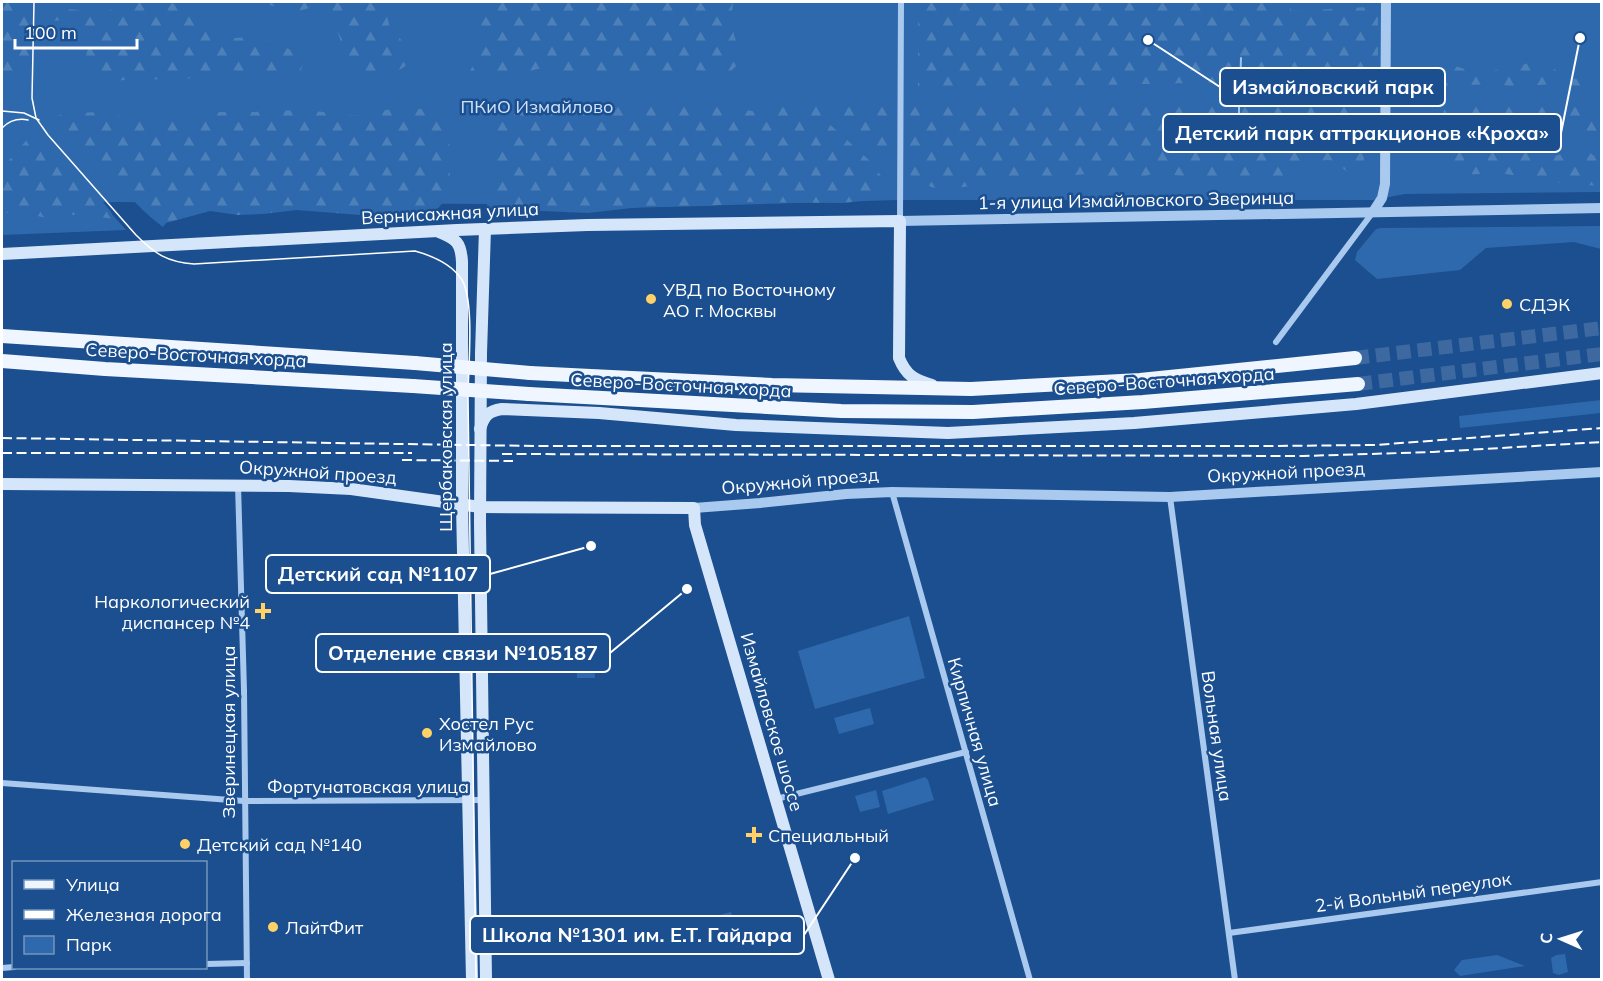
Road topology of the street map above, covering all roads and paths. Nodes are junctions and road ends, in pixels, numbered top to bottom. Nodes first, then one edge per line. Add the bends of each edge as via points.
1 (901, 2) edge
2 (1386, 2) edge
3 (1602, 208) edge
4 (1373, 212) junction
5 (900, 221) junction
6 (485, 229) junction
7 (438, 231) junction
8 (2, 254) edge
9 (2, 336) edge
10 (1276, 342) dead end
11 (1355, 358) tunnel mouth
12 (2, 361) edge
13 (1602, 373) edge
14 (1358, 384) tunnel mouth
15 (944, 389) junction
16 (480, 429) junction
17 (1602, 472) edge
18 (2, 484) edge
19 (238, 484) junction
20 (892, 492) junction
21 (1170, 497) junction
22 (462, 505) junction
23 (480, 507) junction
24 (694, 508) junction
25 (966, 752) junction
26 (2, 783) edge
27 (776, 799) junction
28 (468, 800) junction
29 (483, 800) junction
30 (244, 801) junction
31 (1602, 882) edge
32 (1229, 933) junction
33 (246, 963) junction
34 (207, 964) edge
35 (247, 980) edge
36 (472, 980) edge
37 (486, 980) edge
38 (829, 980) edge
39 (1030, 980) edge
40 (1235, 980) edge

1 - 5 street
2 - 4 street via 1384,184 1382,198
3 - 4 street, 1-я улица Измайловского Зверинца
4 - 5 street, 1-я улица Измайловского Зверинца
4 - 10 street
5 - 6 main road, Вернисажная улица
5 - 15 main road via 899,358 912,378
6 - 7 main road, Вернисажная улица
6 - 16 main road, Щербаковская улица
7 - 8 main road, Вернисажная улица
7 - 22 main road, Щербаковская улица via 457,241 462,253
9 - 15 main road, Северо-Восточная хорда, bridge via 530,373
11 - 15 main road, Северо-Восточная хорда via 1140,380
12 - 14 main road, Северо-Восточная хорда, bridge via 829,411 973,412
13 - 16 main road via 1356,404 984,431 768,426 502,410 487,414
16 - 23 main road, Щербаковская улица
17 - 21 street, Окружной проезд
18 - 19 main road, Окружной проезд
19 - 22 main road, Окружной проезд via 351,489
19 - 30 street, Зверинецкая улица
20 - 21 street, Окружной проезд
20 - 24 street, Окружной проезд
20 - 25 street, Кирпичная улица
21 - 32 street, Вольная улица
22 - 23 main road, Окружной проезд
22 - 28 main road, Щербаковская улица
23 - 24 main road, Окружной проезд
23 - 29 main road, Щербаковская улица
24 - 27 main road, Измайловское шоссе via 695,525
25 - 27 street
25 - 39 street, Кирпичная улица
26 - 30 street, Фортунатовская улица
27 - 38 main road, Измайловское шоссе
28 - 29 street, Фортунатовская улица
28 - 30 street, Фортунатовская улица
28 - 36 main road, Щербаковская улица
29 - 37 main road, Щербаковская улица
30 - 33 street, Зверинецкая улица
31 - 32 street, 2-й Вольный переулок
32 - 40 street, Вольная улица
33 - 34 street
33 - 35 street, Зверинецкая улица

